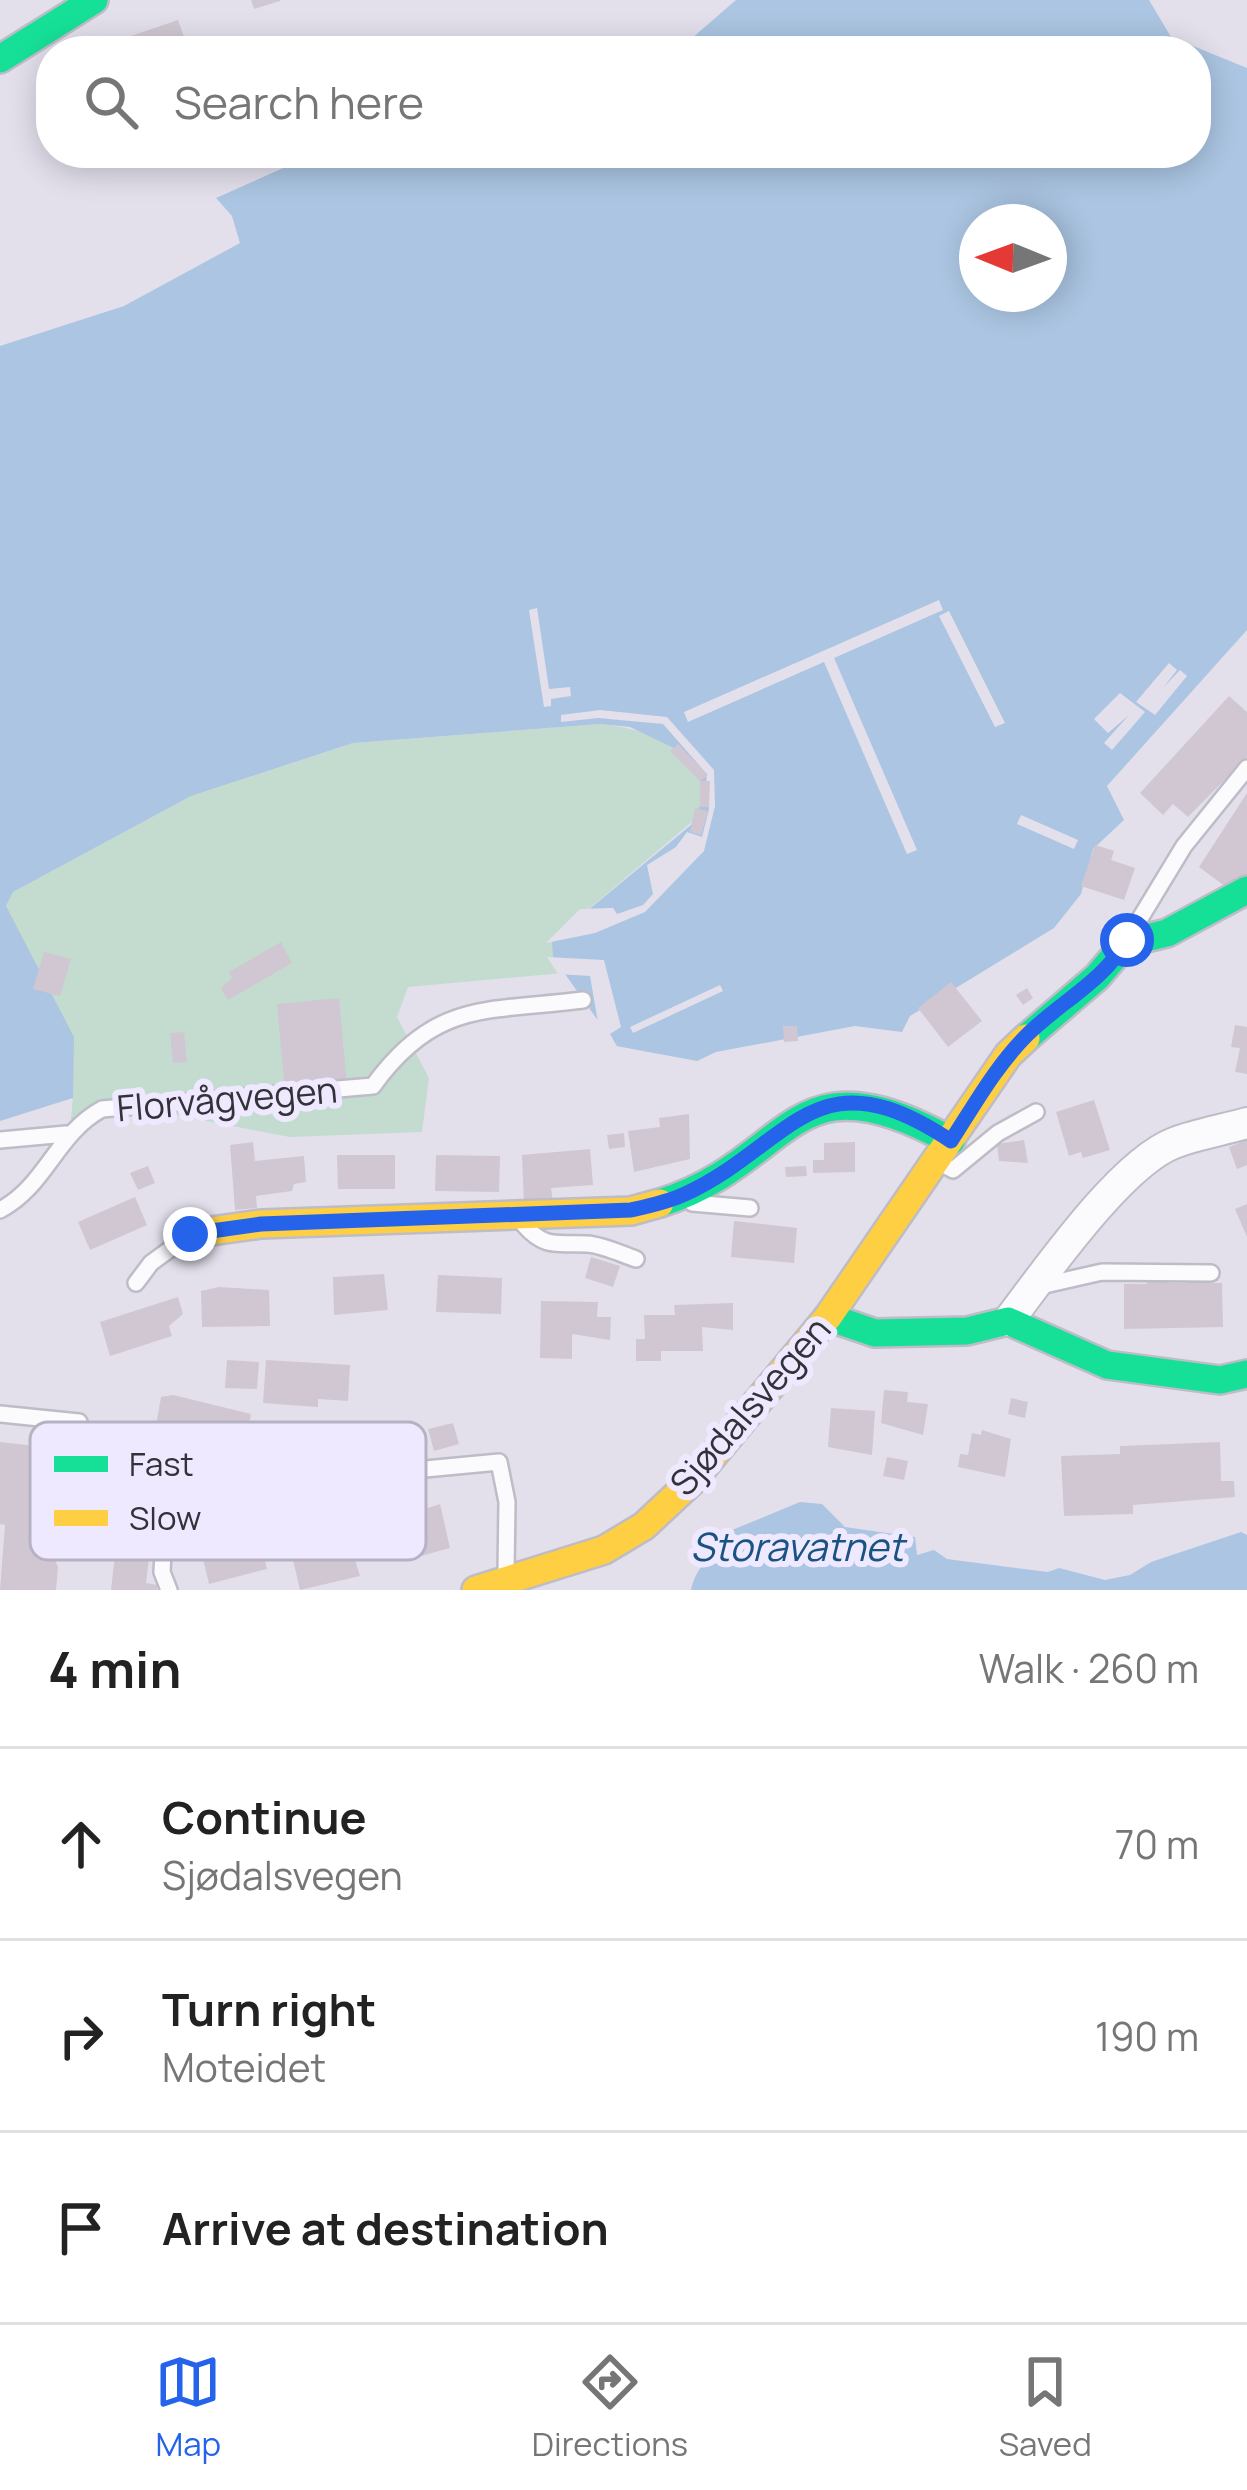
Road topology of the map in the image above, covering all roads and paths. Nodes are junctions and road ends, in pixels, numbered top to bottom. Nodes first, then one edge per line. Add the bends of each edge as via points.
1 (94, 0) edge
2 (36, 36) edge
3 (37, 36) edge
4 (0, 59) edge
5 (1247, 768) edge
6 (1247, 890) edge
7 (1126, 944) junction
8 (584, 1000) dead end
9 (1036, 1112) dead end
10 (1247, 1123) edge
11 (65, 1134) junction
12 (0, 1139) edge
13 (944, 1151) junction
14 (665, 1201) junction
15 (750, 1208) dead end
16 (0, 1210) edge
17 (522, 1216) junction
18 (190, 1234) joint
19 (636, 1258) dead end
20 (1211, 1274) dead end
21 (136, 1283) dead end
22 (1033, 1288) junction
23 (828, 1317) junction
24 (1008, 1321) junction
25 (1243, 1378) edge
26 (0, 1414) edge
27 (79, 1422) dead end
28 (426, 1469) edge
29 (163, 1560) edge
30 (507, 1581) junction
31 (169, 1590) edge
32 (476, 1590) edge

1 - 3 street
2 - 4 street
5 - 7 lane, Sjødalsvegen via 1184,846
6 - 7 street, Sjødalsvegen via 1167,933
7 - 13 street, Sjødalsvegen via 1008,1055
8 - 11 lane, Florvågvegen via 448,1016 396,1054 374,1086 109,1107
9 - 13 lane via 964,1166 953,1170
10 - 22 street via 1172,1143 1147,1160
11 - 12 lane, Florvågvegen
11 - 16 lane, Florvågvegen via 28,1191
13 - 14 street via 897,1108 823,1107
13 - 23 street, Sjødalsvegen
14 - 15 lane
14 - 17 street
17 - 18 street via 261,1224
17 - 19 lane via 543,1244 586,1244
18 - 21 lane
20 - 22 lane via 1102,1273
22 - 24 street
23 - 24 street via 875,1333 968,1331
23 - 30 street, Sjødalsvegen via 691,1482 644,1526 604,1550
24 - 25 street via 1107,1365
26 - 27 lane
28 - 30 lane via 499,1462
29 - 31 lane
30 - 32 street, Sjødalsvegen

